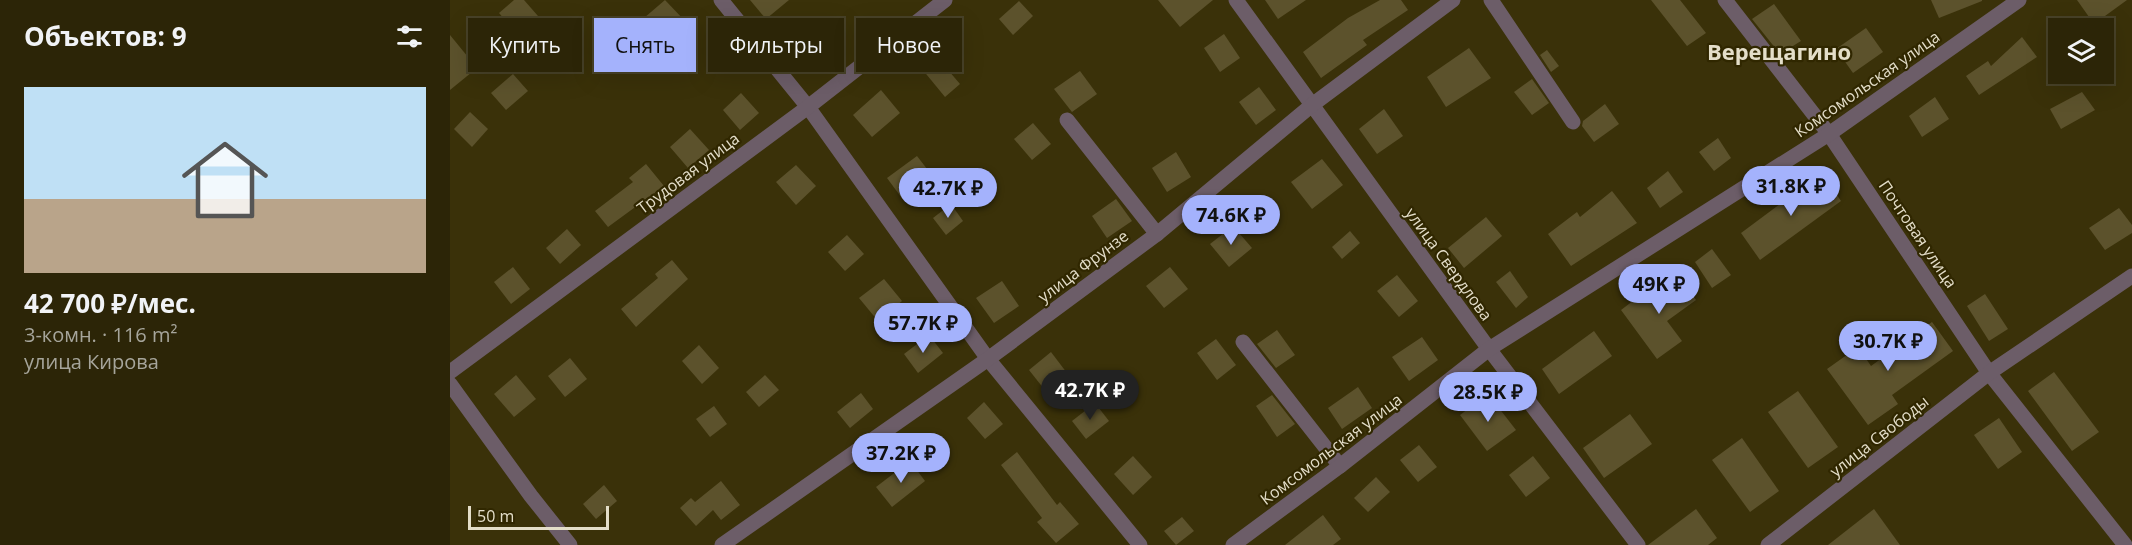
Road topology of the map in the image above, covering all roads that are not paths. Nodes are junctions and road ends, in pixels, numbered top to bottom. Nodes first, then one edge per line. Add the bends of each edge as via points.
1 (721, 0) edge
2 (945, 0) edge
3 (1236, 0) edge
4 (1453, 0) edge
5 (1491, 0) edge
6 (1725, 0) edge
7 (2019, 0) edge
8 (1312, 105) junction
9 (808, 107) junction
10 (1067, 120) dead end
11 (1574, 122) dead end
12 (1829, 134) junction
13 (1157, 234) junction
14 (2132, 276) edge
15 (1243, 342) dead end
16 (1489, 349) junction
17 (988, 359) junction
18 (450, 372) edge
19 (1989, 373) junction
20 (450, 384) edge
21 (1340, 466) junction
22 (570, 545) edge
23 (722, 545) edge
24 (1140, 545) edge
25 (1233, 545) edge
26 (1638, 545) edge
27 (1768, 545) edge
28 (2125, 545) edge

1 - 9 street
2 - 9 street, Трудовая улица
3 - 8 street, улица Свердлова
4 - 8 street, улица Фрунзе
5 - 11 street
6 - 12 street, Почтовая улица
7 - 12 street, Комсомольская улица
8 - 13 street, улица Фрунзе
8 - 16 street, улица Свердлова
9 - 17 street
9 - 18 street, Трудовая улица
10 - 13 street
12 - 16 street, Комсомольская улица
12 - 19 street, Почтовая улица
13 - 17 street, улица Фрунзе
14 - 19 street, улица Свободы
15 - 21 street
16 - 21 street, Комсомольская улица
16 - 26 street, улица Свердлова
17 - 23 street, улица Фрунзе
17 - 24 street
19 - 27 street, улица Свободы
19 - 28 street, Почтовая улица
20 - 22 street
21 - 25 street, Комсомольская улица

